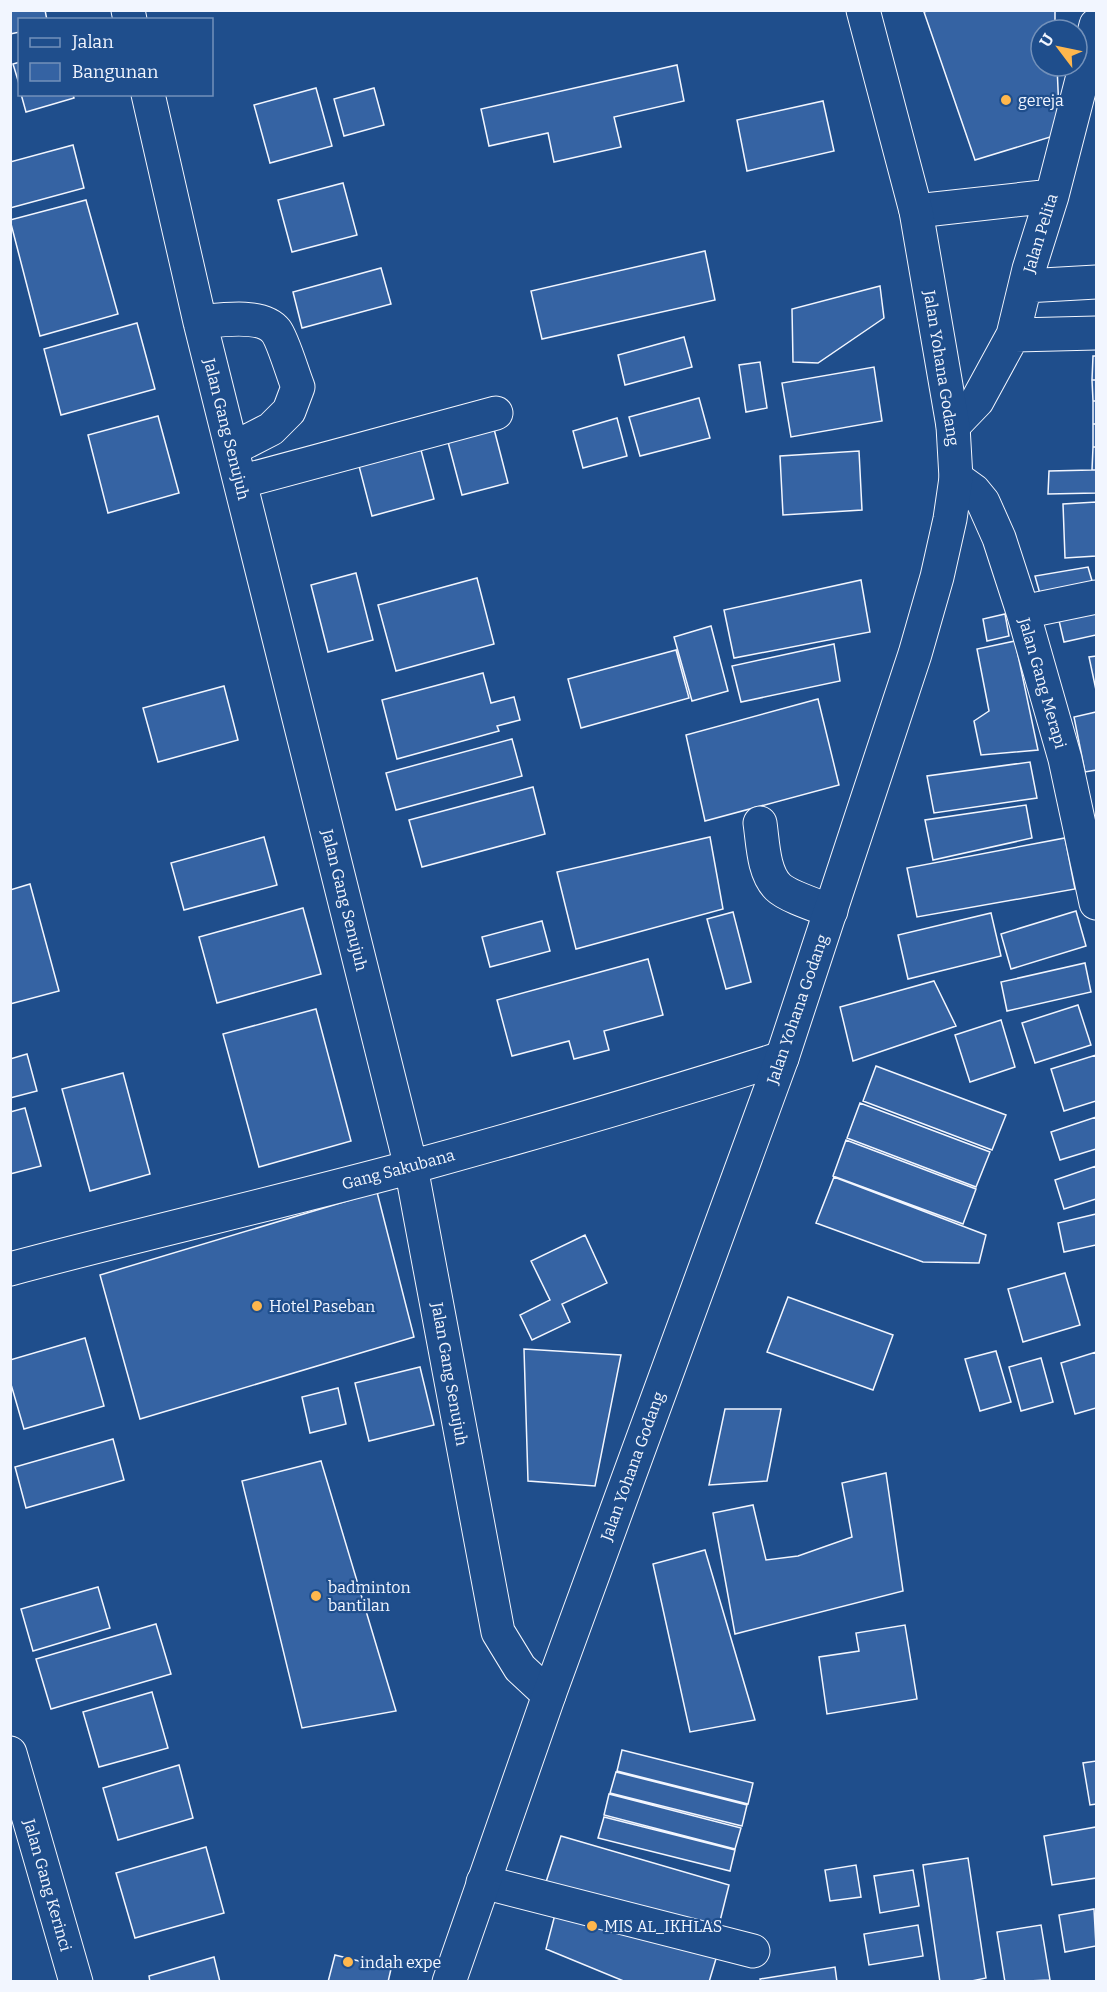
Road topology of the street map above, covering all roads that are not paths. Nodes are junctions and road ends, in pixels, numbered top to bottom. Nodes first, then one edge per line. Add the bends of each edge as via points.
1 (863, 10) edge
2 (1096, 34) edge
3 (1089, 81) edge
4 (148, 96) edge
5 (1052, 196) junction
6 (916, 211) junction
7 (1096, 282) edge
8 (1025, 286) junction
9 (200, 322) junction
10 (1096, 333) edge
11 (1013, 335) junction
12 (496, 413) dead end
13 (953, 426) junction
14 (232, 449) junction
15 (956, 478) junction
16 (240, 482) junction
17 (1096, 597) edge
18 (1023, 612) junction
19 (760, 823) dead end
20 (1091, 855) edge
21 (1096, 903) edge
22 (831, 911) junction
23 (782, 1058) junction
24 (411, 1167) junction
25 (10, 1269) edge
26 (549, 1695) junction
27 (10, 1753) edge
28 (483, 1882) junction
29 (753, 1951) dead end
30 (76, 1982) edge
31 (449, 1982) edge

1 - 6 street, Jalan Yohana Godang
2 - 3 street, Jalan Pelita
3 - 5 street, Jalan Pelita
4 - 9 street, Jalan Gang Senujuh
5 - 6 street
5 - 8 street, Jalan Pelita
6 - 13 street, Jalan Yohana Godang
7 - 8 street
8 - 11 street, Jalan Pelita
9 - 14 street, Jalan Gang Senujuh
9 - 14 street via 246,319 261,321 276,330 298,387 290,411 271,429
10 - 11 street
11 - 13 street, Jalan Pelita via 977,401
12 - 16 street
13 - 15 street, Jalan Yohana Godang
14 - 16 street, Jalan Gang Senujuh
15 - 18 street, Jalan Gang Merapi via 983,502
15 - 22 street, Jalan Yohana Godang via 938,577
16 - 24 street, Jalan Gang Senujuh
17 - 18 street
18 - 20 street, Jalan Gang Merapi
19 - 22 street via 768,870 778,888
20 - 21 street, Jalan Gang Merapi
22 - 23 street, Jalan Yohana Godang
23 - 24 street, Gang Sakubana
23 - 26 street, Jalan Yohana Godang
24 - 25 street, Gang Sakubana
24 - 26 street, Jalan Gang Senujuh via 498,1632 520,1668
26 - 28 street, Jalan Yohana Godang
27 - 30 street, Jalan Gang Kerinci
28 - 29 street
28 - 31 street, Jalan Yohana Godang

